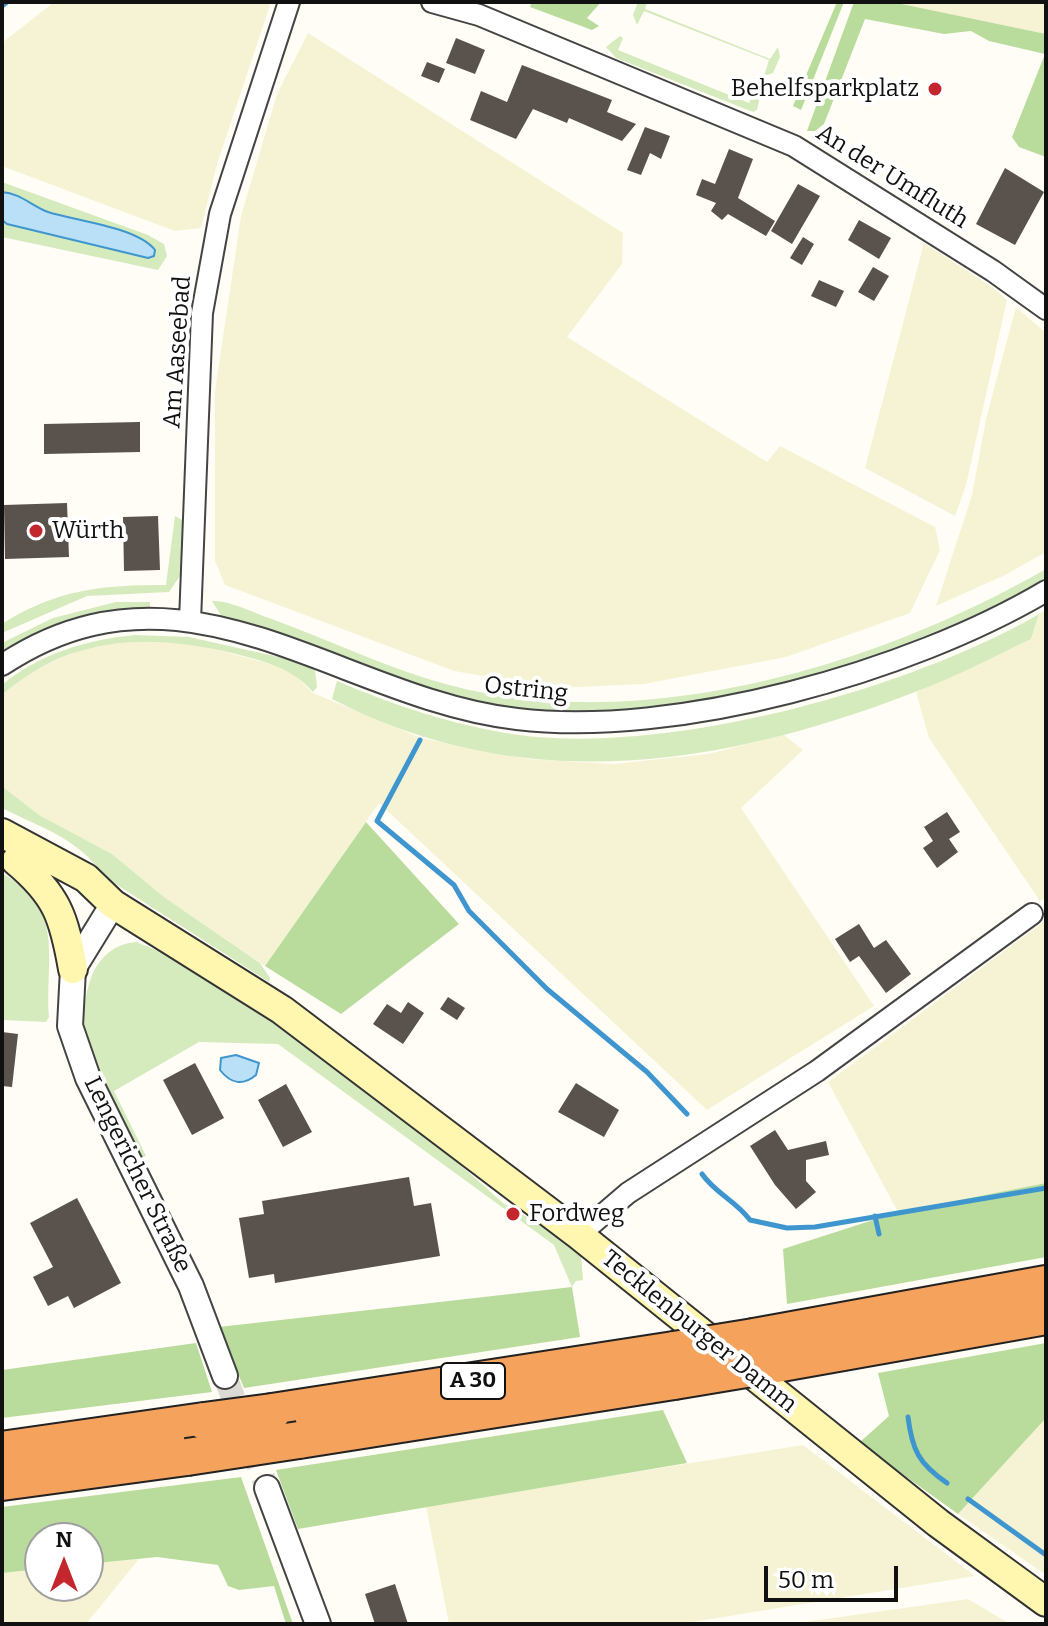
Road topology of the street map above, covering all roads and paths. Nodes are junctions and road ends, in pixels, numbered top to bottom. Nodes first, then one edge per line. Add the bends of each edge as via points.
1 (289, 2) edge
2 (432, 2) edge
3 (1046, 309) edge
4 (1046, 591) edge
5 (190, 621) junction
6 (2, 665) edge
7 (2, 833) edge
8 (9, 857) edge
9 (113, 904) junction
10 (1032, 914) dead end
11 (73, 969) junction
12 (579, 1235) junction
13 (1046, 1284) edge
14 (1046, 1316) edge
15 (762, 1351) junction
16 (674, 1366) junction
17 (225, 1376) tunnel mouth
18 (2, 1450) edge
19 (2, 1482) edge
20 (267, 1488) tunnel mouth
21 (1046, 1602) edge
22 (318, 1624) edge

1 - 5 street, Am Aaseebad via 220,214 202,313
2 - 3 street, An der Umfluth via 479,15 794,146
4 - 5 street, Ostring via 939,642 826,682 722,708 617,721 516,719 468,709 235,630
5 - 6 street, Ostring via 114,622 85,628 26,649
7 - 9 main road, Tecklenburger Damm via 86,878
8 - 9 main road, Tecklenburger Damm via 77,894
8 - 11 main road, Lengericher Straße via 56,901
9 - 11 street, Lengericher Straße
9 - 12 main road, Tecklenburger Damm via 282,1010
10 - 12 street via 817,1071 628,1193
11 - 17 street, Lengericher Straße via 69,1008 77,1051 191,1286
12 - 21 main road, Tecklenburger Damm via 938,1523
13 - 15 highway, A 30
14 - 15 highway, A 30
15 - 16 highway, A 30, bridge
16 - 18 highway, A 30, bridge via 272,1412
16 - 19 highway, A 30, bridge via 299,1440
20 - 22 street

